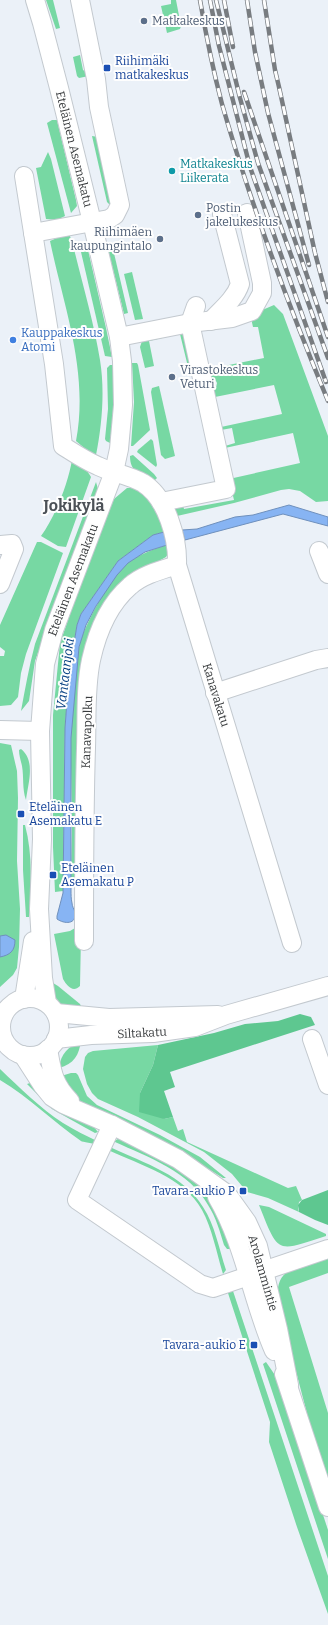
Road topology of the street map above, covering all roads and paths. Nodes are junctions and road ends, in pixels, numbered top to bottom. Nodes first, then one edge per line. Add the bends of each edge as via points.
1 (34, 0) edge
2 (80, 0) edge
3 (24, 176) dead end
4 (247, 213) dead end
5 (222, 214) dead end
6 (92, 222) junction
7 (33, 233) junction
8 (196, 306) dead end
9 (211, 321) junction
10 (190, 322) junction
11 (119, 337) junction
12 (114, 472) junction
13 (161, 502) junction
14 (0, 544) edge
15 (319, 550) dead end
16 (177, 558) junction
17 (328, 574) edge
18 (0, 584) edge
19 (328, 658) edge
20 (215, 693) junction
21 (0, 730) edge
22 (40, 731) junction
23 (39, 909) junction
24 (84, 942) dead end
25 (292, 943) dead end
26 (328, 986) edge
27 (24, 998) junction
28 (51, 1008) junction
29 (3, 1012) edge
30 (226, 1015) junction
31 (2, 1038) edge
32 (312, 1039) dead end
33 (52, 1044) junction
34 (23, 1054) junction
35 (328, 1085) edge
36 (82, 1112) junction
37 (112, 1126) junction
38 (328, 1249) edge
39 (256, 1273) junction
40 (328, 1507) edge

1 - 6 street, Eteläinen Asemakatu via 51,57
2 - 6 street via 99,107 120,201 115,214 109,219
3 - 7 street
4 - 9 street via 262,283 262,294 252,311 232,318
5 - 9 street via 240,284 238,290
6 - 7 street
6 - 11 street, Eteläinen Asemakatu
7 - 12 street, Kanavakatu via 54,364 63,446 97,466
8 - 10 street
9 - 10 street
10 - 11 street
10 - 13 street via 226,489
11 - 12 street, Eteläinen Asemakatu via 123,405
12 - 13 street, Kanavakatu via 144,484
12 - 22 street, Eteläinen Asemakatu via 48,647 43,678
13 - 16 street, Kanavakatu via 165,508
14 - 18 street via 12,544 14,549
15 - 17 street
16 - 20 street, Kanavakatu
16 - 24 street, Kanavapolku via 131,585 123,594 104,621 91,660 84,810
19 - 20 street
20 - 25 street, Kanavakatu
21 - 22 street
22 - 23 street, Eteläinen Asemakatu via 42,839
23 - 27 street, Eteläinen Asemakatu
23 - 28 street, Eteläinen Asemakatu via 43,978
26 - 30 street, Siltakatu
27 - 28 street via 40,1000
27 - 29 street
28 - 30 street, Siltakatu via 109,1018
28 - 33 street via 59,1030
29 - 31 street
30 - 33 street, Siltakatu via 195,1028 153,1034 85,1035
31 - 34 street via 15,1051
32 - 35 street
33 - 34 street via 40,1053
33 - 36 street, Arolammintie via 52,1073 55,1082 64,1095
34 - 36 street, Arolammintie via 47,1092 63,1104
36 - 37 street, Arolammintie
37 - 39 street, Arolammintie via 178,1159 205,1178 227,1214
37 - 39 street via 77,1200 200,1284 213,1288
38 - 39 street
39 - 40 street, Arolammintie

